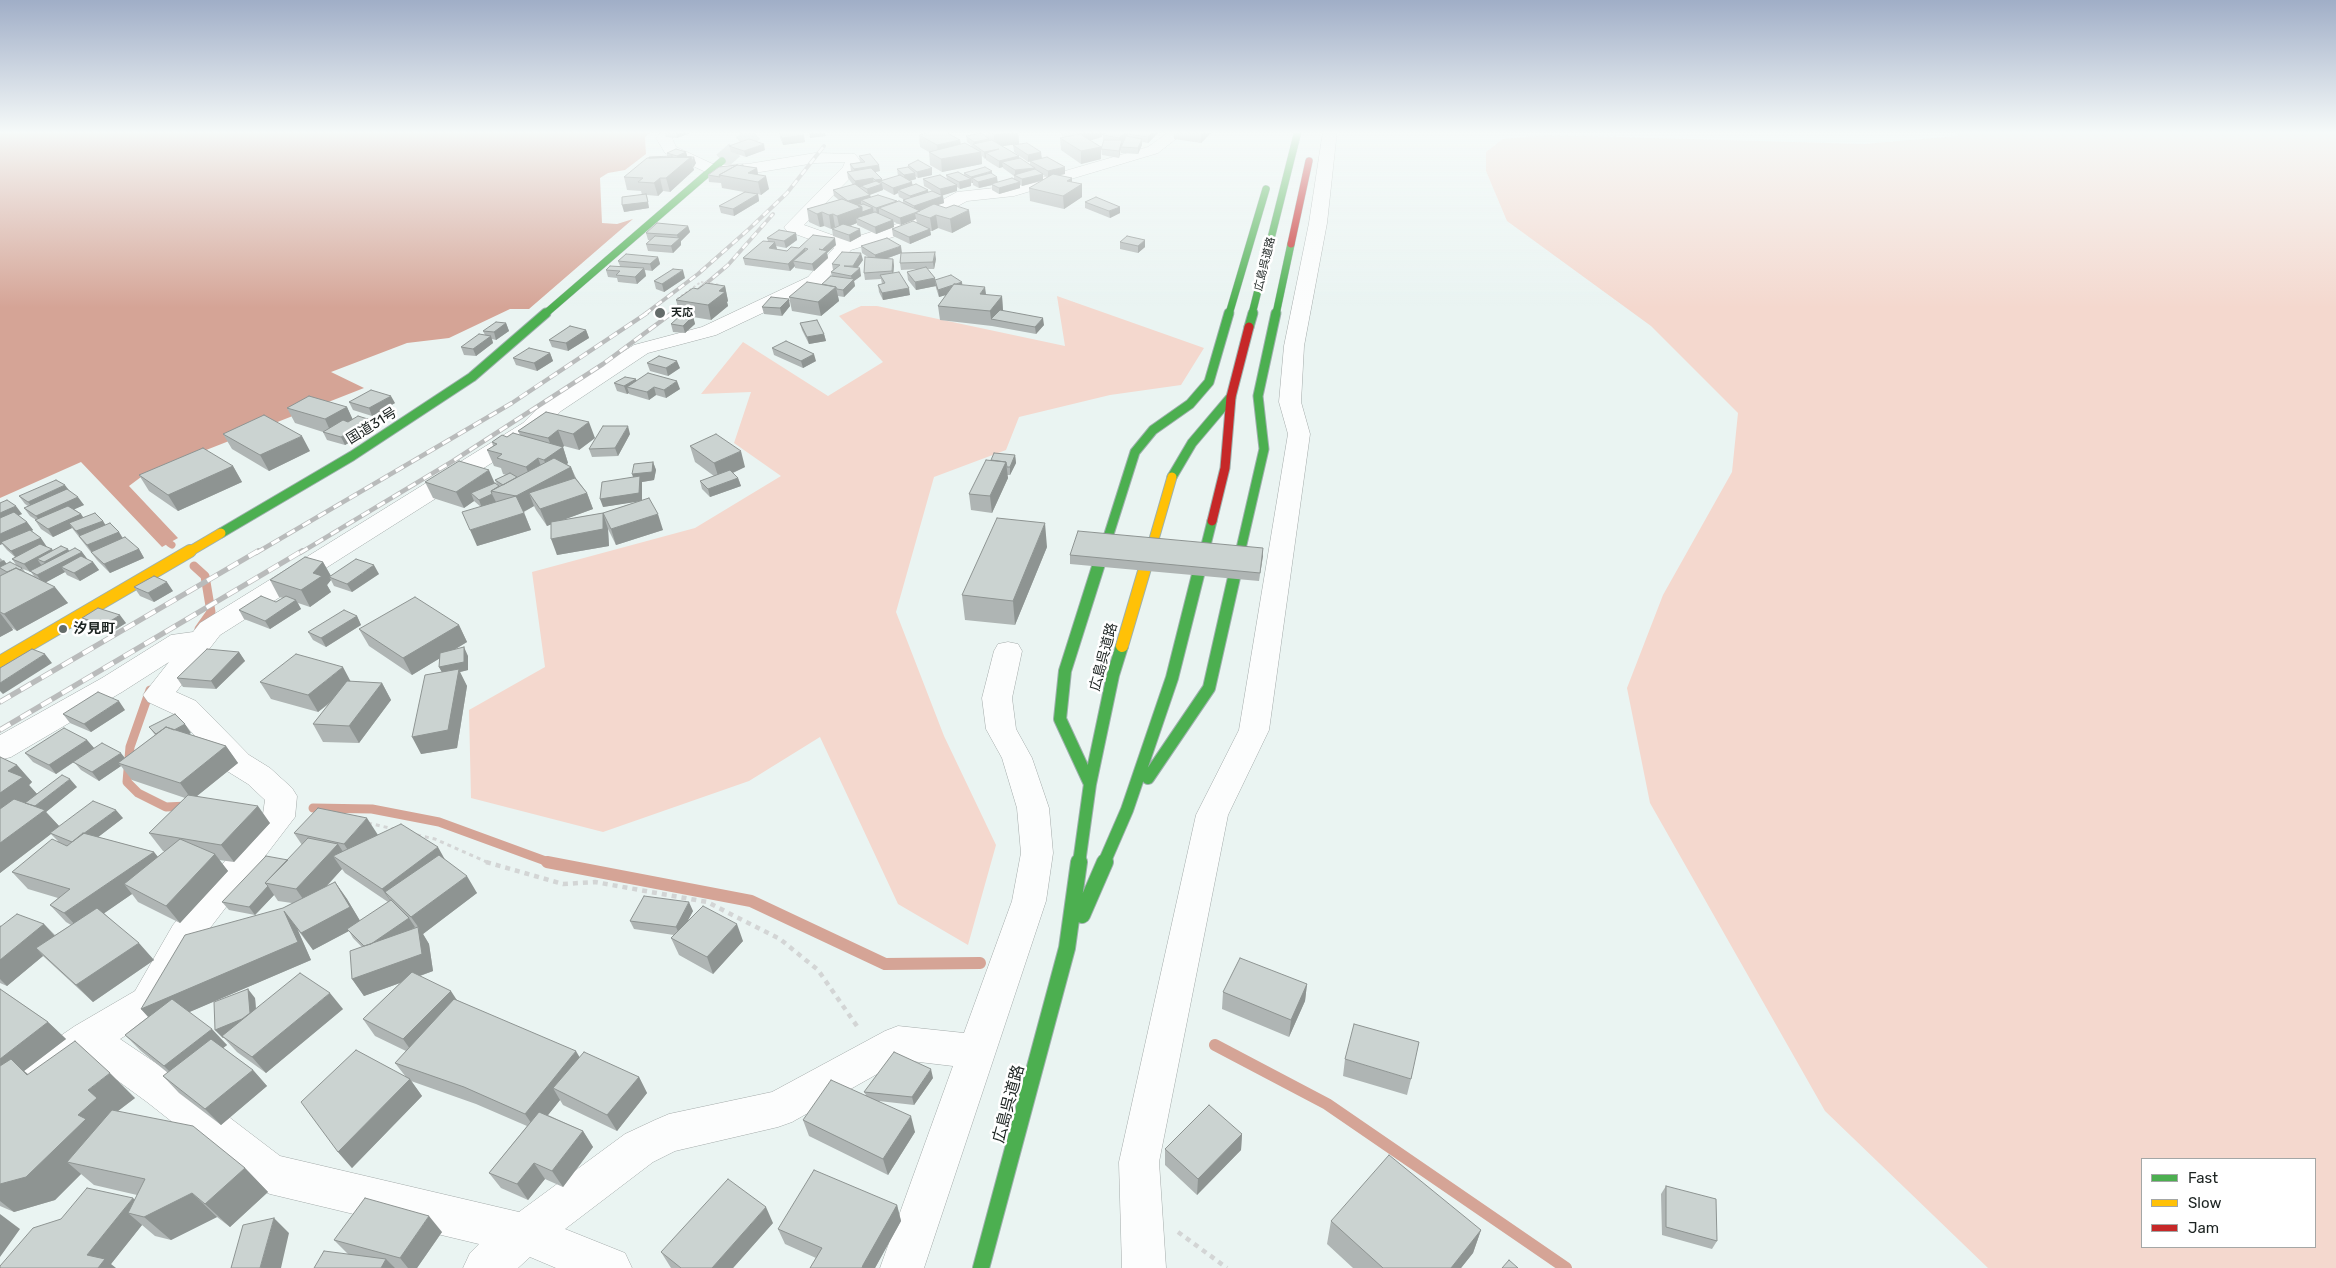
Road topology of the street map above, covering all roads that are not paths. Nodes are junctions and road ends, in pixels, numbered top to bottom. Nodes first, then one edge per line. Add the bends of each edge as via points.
1 (688, 190) edge
2 (829, 190) edge
3 (1017, 190) edge
4 (1265, 190) edge
5 (1283, 190) edge
6 (1303, 190) edge
7 (1319, 190) edge
8 (845, 246) junction
9 (1231, 397) junction
10 (192, 641) junction
11 (1008, 651) dead end
12 (0, 662) edge
13 (0, 750) edge
14 (1090, 784) junction
15 (1127, 810) junction
16 (1068, 948) junction
17 (88, 1038) junction
18 (978, 1052) junction
19 (0, 1099) edge
20 (524, 1234) junction
21 (1142, 1235) edge
22 (485, 1268) edge
23 (610, 1268) edge
24 (902, 1268) edge
25 (981, 1268) edge
26 (1124, 1268) edge

1 - 12 highway, 国道31号 via 517,340 440,398 352,456
2 - 8 street via 793,227
3 - 8 street via 963,196 906,227
4 - 14 highway via 1209,382 1190,404 1153,430 1135,452 1065,671 1060,719
5 - 9 highway, 広島呉道路
6 - 15 highway via 1258,396 1264,450 1209,688
7 - 21 street via 1318,223 1294,346 1290,402 1299,434 1254,730 1212,815 1139,1162
8 - 10 street via 815,281 709,331 641,349 554,406 532,428
9 - 14 highway, 広島呉道路 via 1192,443 1169,483 1113,675
9 - 15 highway, 広島呉道路 via 1225,468 1172,678
10 - 13 street
10 - 17 street via 158,695 186,708 238,763 259,776 280,796 279,817 185,935 148,1002
11 - 18 street via 997,698 1001,729 1016,758 1033,808 1037,853 1029,901
14 - 16 highway, 広島呉道路
15 - 16 highway, 広島呉道路
16 - 25 highway, 広島呉道路
17 - 19 street
17 - 20 street via 161,1089 270,1174
18 - 20 street via 898,1043 778,1109 669,1133 640,1148
18 - 24 street
20 - 22 street
20 - 23 street
21 - 26 street

